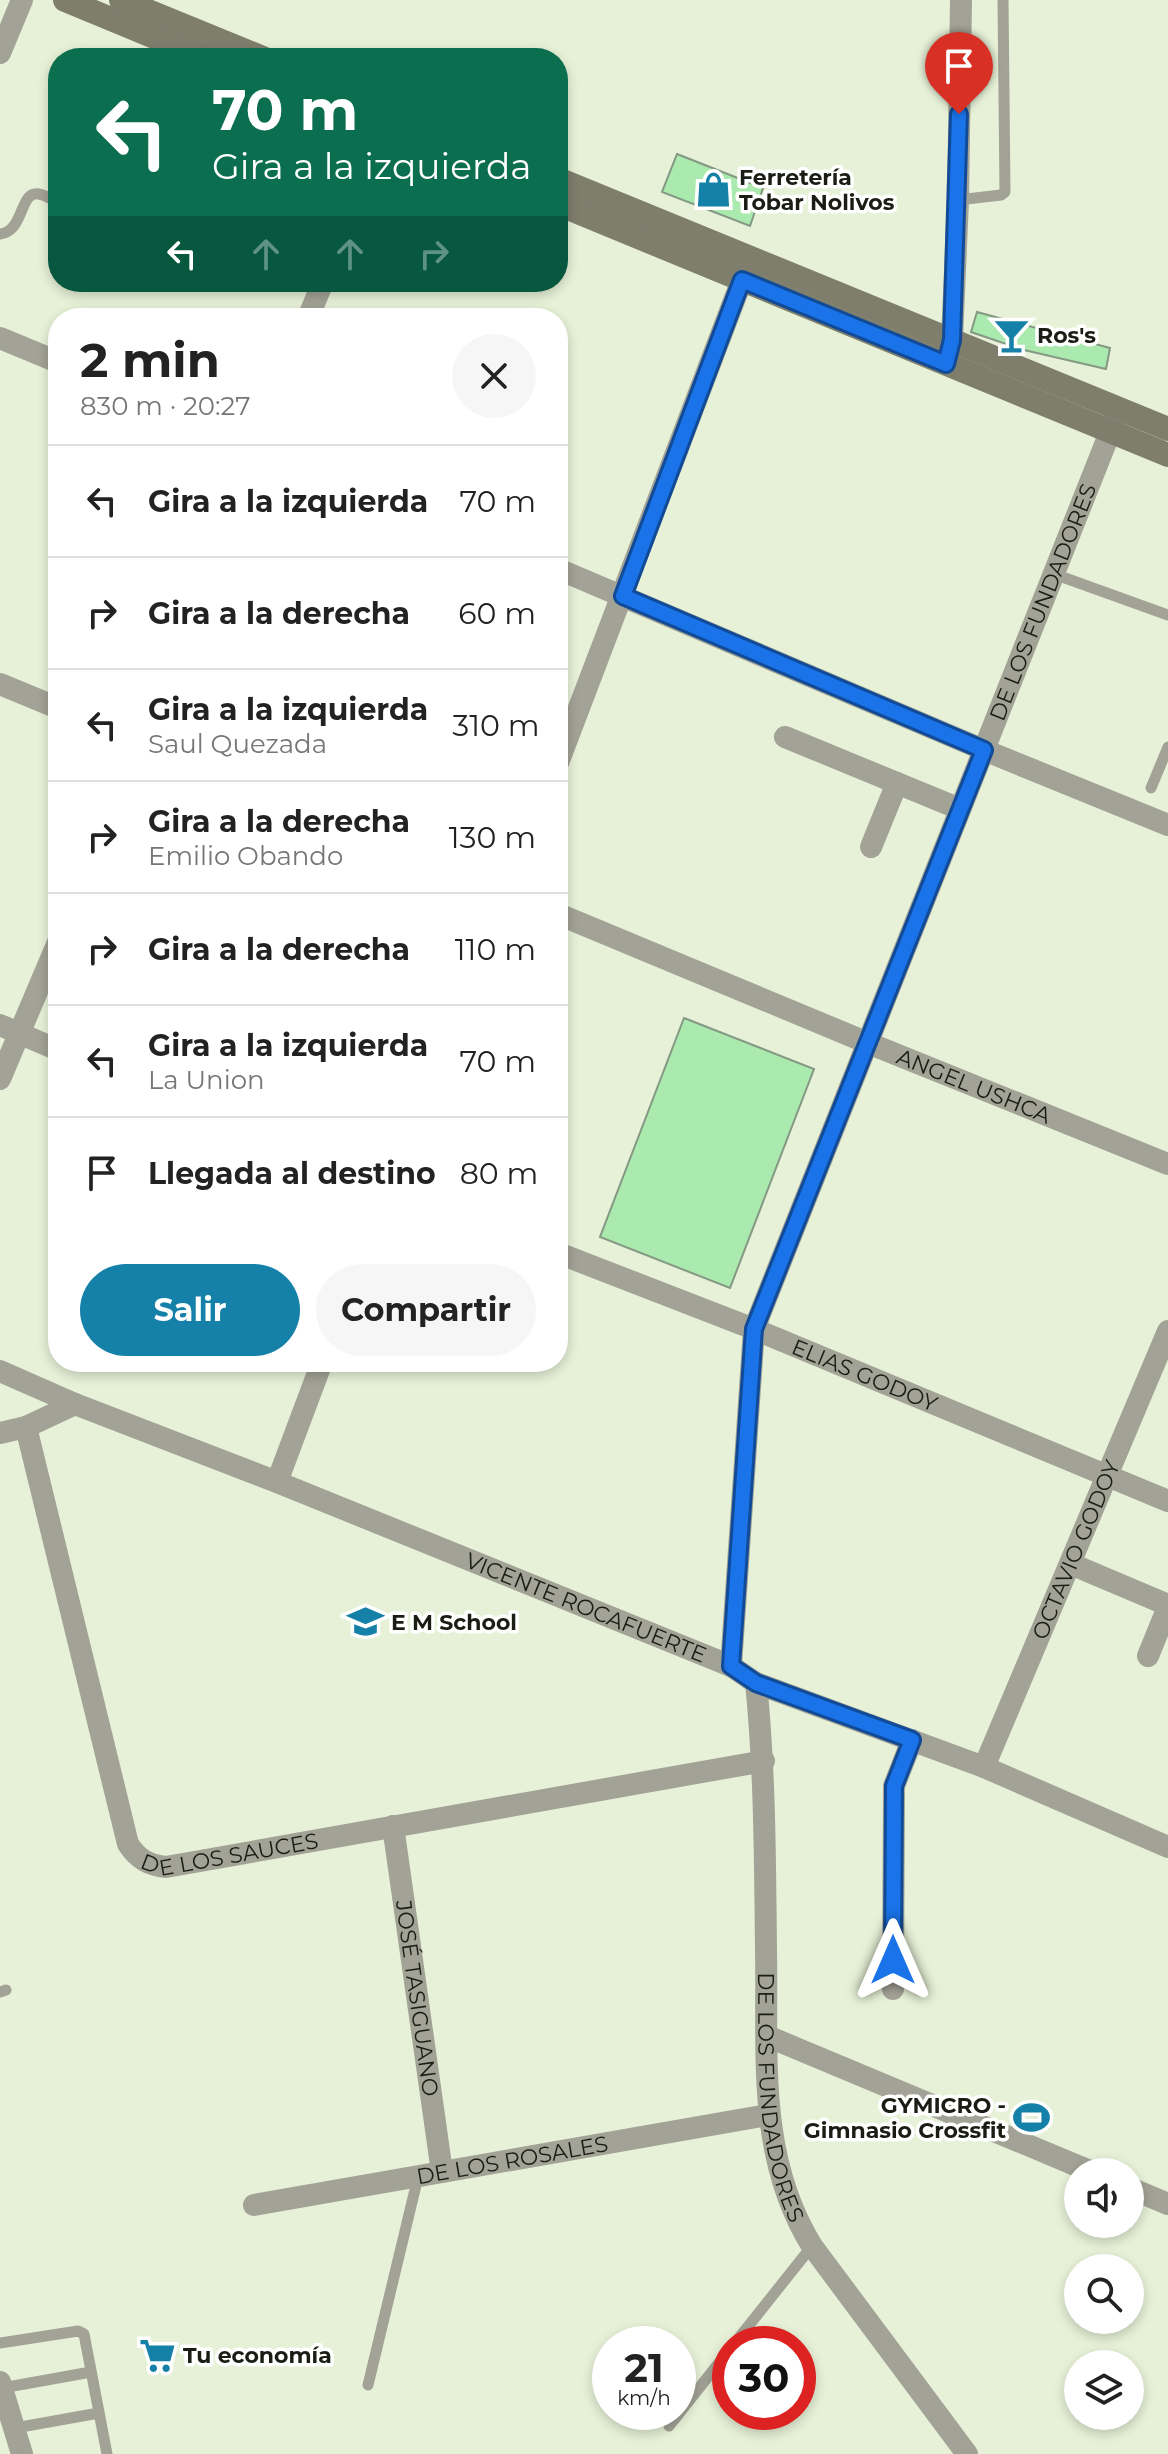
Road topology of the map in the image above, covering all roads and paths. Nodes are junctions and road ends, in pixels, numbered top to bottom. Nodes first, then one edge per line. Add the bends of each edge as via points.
1 (22, 0) edge
2 (65, 0) edge
3 (124, 0) edge
4 (961, 0) edge
5 (1003, 0) edge
6 (181, 48) edge
7 (239, 48) edge
8 (0, 53) edge
9 (568, 184) edge
10 (48, 198) edge
11 (958, 200) junction
12 (568, 207) edge
13 (0, 234) edge
14 (746, 269) junction
15 (0, 338) edge
16 (949, 352) junction
17 (48, 358) edge
18 (1115, 420) junction
19 (1168, 429) edge
20 (1168, 455) edge
21 (568, 573) edge
22 (1054, 574) junction
23 (623, 596) junction
24 (1168, 615) edge
25 (0, 684) edge
26 (48, 704) edge
27 (568, 737) edge
28 (785, 737) dead end
29 (1168, 747) edge
30 (984, 750) junction
31 (897, 783) junction
32 (1151, 788) dead end
33 (960, 809) junction
34 (1168, 825) edge
35 (871, 847) dead end
36 (568, 918) edge
37 (48, 960) edge
38 (10, 1030) edge
39 (868, 1043) junction
40 (48, 1046) edge
41 (0, 1079) edge
42 (1168, 1164) edge
43 (568, 1257) edge
44 (754, 1329) junction
45 (1168, 1331) edge
46 (0, 1371) edge
47 (318, 1372) edge
48 (75, 1404) junction
49 (26, 1427) junction
50 (0, 1433) edge
51 (1109, 1476) junction
52 (277, 1482) junction
53 (1168, 1501) edge
54 (1071, 1564) junction
55 (1168, 1606) edge
56 (1148, 1656) dead end
57 (731, 1666) junction
58 (756, 1683) junction
59 (912, 1740) junction
60 (764, 1761) junction
61 (984, 1767) junction
62 (393, 1826) junction
63 (1168, 1847) edge
64 (893, 1989) dead end
65 (767, 2036) junction
66 (768, 2115) junction
67 (1064, 2160) edge
68 (442, 2172) junction
69 (418, 2176) junction
70 (1144, 2194) edge
71 (1168, 2204) edge
72 (254, 2205) dead end
73 (812, 2246) junction
74 (748, 2326) edge
75 (0, 2343) edge
76 (91, 2372) junction
77 (712, 2372) edge
78 (1, 2385) edge
79 (368, 2385) dead end
80 (696, 2392) edge
81 (99, 2413) junction
82 (15, 2428) junction
83 (22, 2454) edge
84 (107, 2454) edge
85 (967, 2454) edge

1 - 8 street
2 - 6 main road
3 - 7 main road
4 - 11 street
5 - 11 lane via 1005,192
9 - 14 main road
10 - 13 lane via 32,195 15,228
11 - 16 street
12 - 14 main road
14 - 16 main road
14 - 23 street
15 - 17 street
16 - 18 main road
18 - 19 main road
18 - 20 main road
18 - 22 street, DE LOS FUNDADORES
21 - 23 street
22 - 24 lane
22 - 30 street, DE LOS FUNDADORES
23 - 27 street
23 - 30 street
25 - 26 street
28 - 31 street
29 - 32 lane
30 - 33 street, DE LOS FUNDADORES
30 - 34 street
31 - 33 street
31 - 35 street
33 - 39 street, DE LOS FUNDADORES
36 - 39 street, ANGEL USHCA
37 - 38 street
38 - 40 street
38 - 41 street
39 - 42 street, ANGEL USHCA
39 - 44 street, DE LOS FUNDADORES
43 - 44 street, ELIAS GODOY
44 - 51 street, ELIAS GODOY
44 - 57 street, DE LOS FUNDADORES
45 - 51 street, OCTAVIO GODOY
46 - 48 street, VICENTE ROCAFUERTE
47 - 52 street
48 - 49 street
48 - 52 street, VICENTE ROCAFUERTE
49 - 50 street
49 - 62 street, DE LOS SAUCES via 128,1844 135,1854 166,1867
51 - 53 street, ELIAS GODOY
51 - 54 street, OCTAVIO GODOY
52 - 57 street, VICENTE ROCAFUERTE
54 - 55 street
54 - 61 street, OCTAVIO GODOY
55 - 56 street
57 - 58 street, VICENTE ROCAFUERTE
58 - 59 street, VICENTE ROCAFUERTE
58 - 60 street, DE LOS FUNDADORES
59 - 61 street, VICENTE ROCAFUERTE
59 - 64 street via 894,1786
60 - 62 street, DE LOS SAUCES
60 - 65 street, DE LOS FUNDADORES
61 - 63 street, VICENTE ROCAFUERTE
62 - 68 street, JOSÉ TASIGUANO
65 - 66 street, DE LOS FUNDADORES
65 - 67 street
66 - 68 street, DE LOS ROSALES
66 - 73 street, DE LOS FUNDADORES via 782,2186
68 - 69 street, DE LOS ROSALES
69 - 72 street, DE LOS ROSALES
69 - 79 lane
70 - 71 street
73 - 74 lane
73 - 85 street, DE LOS FUNDADORES
75 - 76 lane via 78,2331 84,2334
76 - 78 lane
76 - 81 lane
77 - 80 lane
78 - 82 street
81 - 82 lane
81 - 84 lane
82 - 83 street

